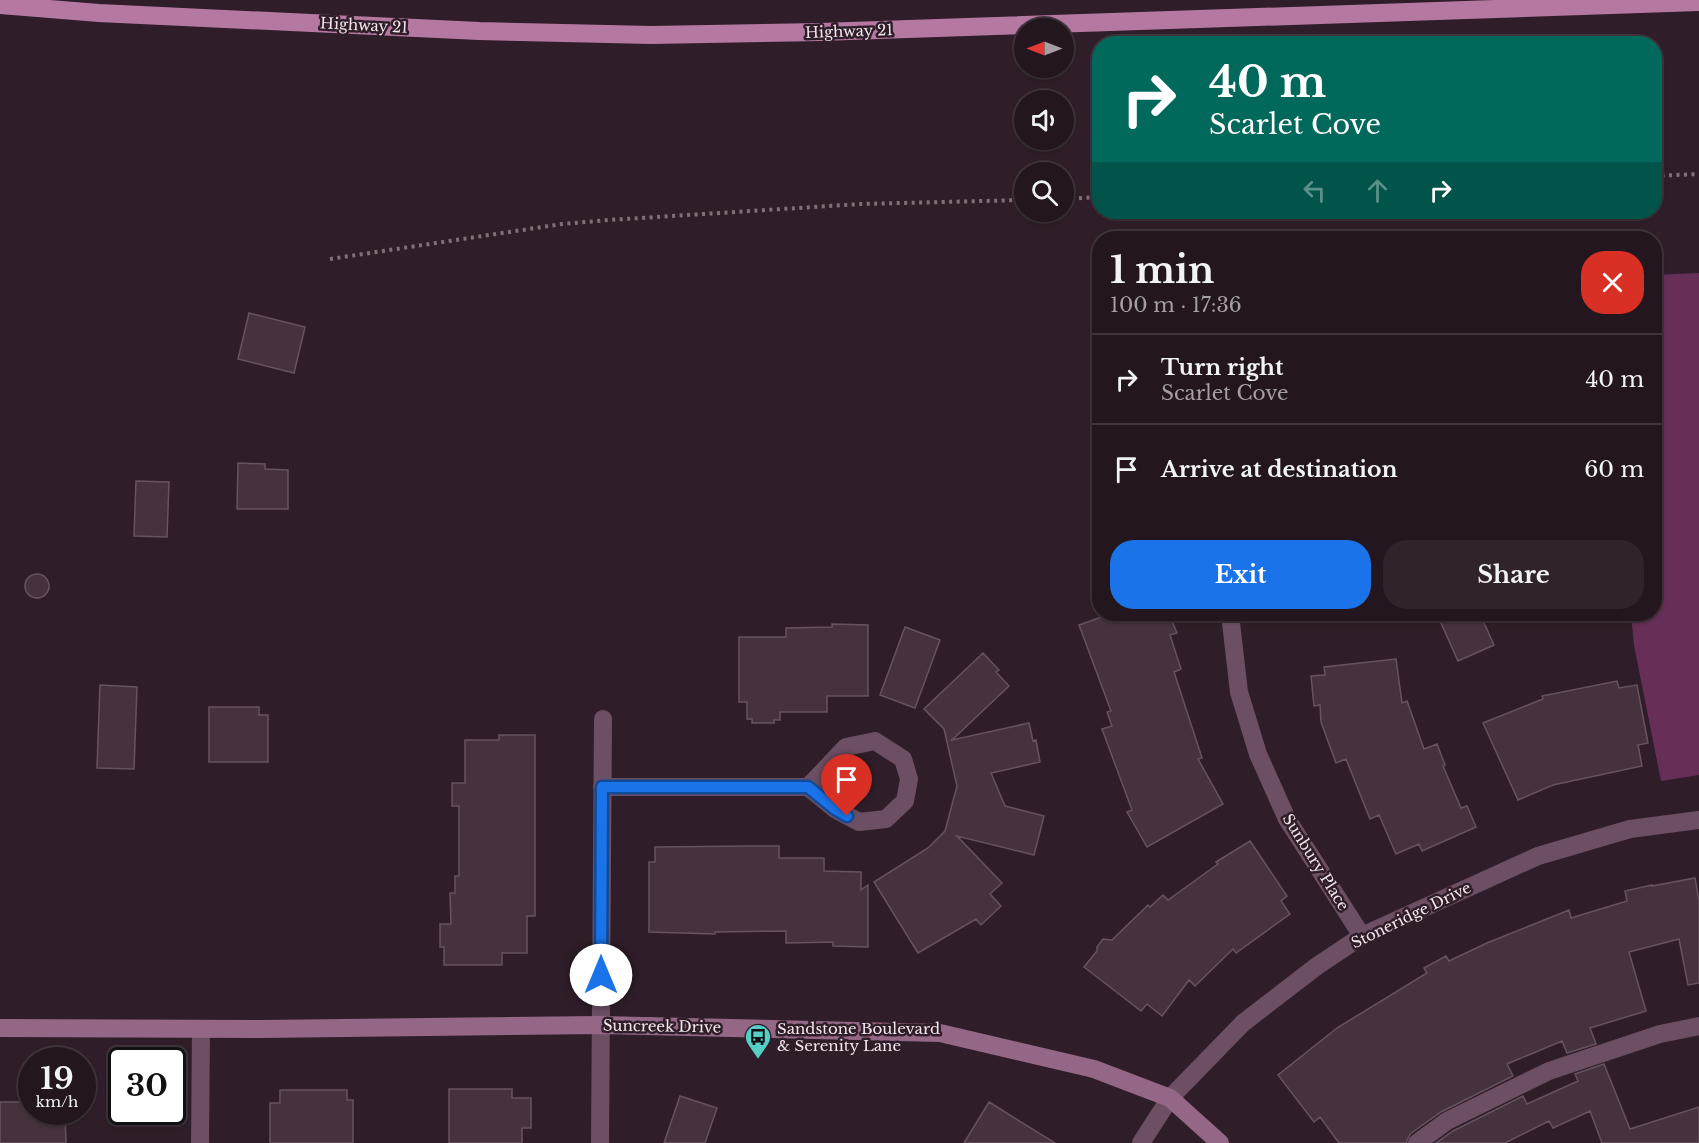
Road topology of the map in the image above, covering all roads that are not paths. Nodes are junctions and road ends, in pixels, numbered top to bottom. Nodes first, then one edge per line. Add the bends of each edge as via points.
1 (1699, 2) edge
2 (0, 5) edge
3 (1231, 621) edge
4 (603, 719) dead end
5 (602, 787) junction
6 (808, 787) junction
7 (1699, 820) edge
8 (1362, 936) junction
9 (601, 1025) junction
10 (1699, 1026) edge
11 (0, 1028) edge
12 (201, 1029) junction
13 (1170, 1098) junction
14 (200, 1143) edge
15 (600, 1143) edge
16 (1141, 1143) edge
17 (1220, 1143) edge
18 (1417, 1143) edge

1 - 2 main road, Highway 21 via 651,35 467,30
3 - 8 street, Sunbury Place via 1239,692 1258,754 1287,819
4 - 5 street
5 - 6 street
5 - 9 street
6 - 6 street via 859,822 886,819 905,801 909,779 903,759 876,741 846,747
7 - 8 street, Stoneridge Drive via 1630,829 1538,856
8 - 13 street, Stoneridge Drive via 1243,1023
9 - 12 street, Suncreek Drive
9 - 13 street, Suncreek Drive via 940,1033 1094,1069
9 - 15 street
10 - 18 street via 1660,1034 1549,1071 1447,1121
11 - 12 street, Suncreek Drive
12 - 14 street
13 - 16 street, Stoneridge Drive
13 - 17 street, Suncreek Drive

